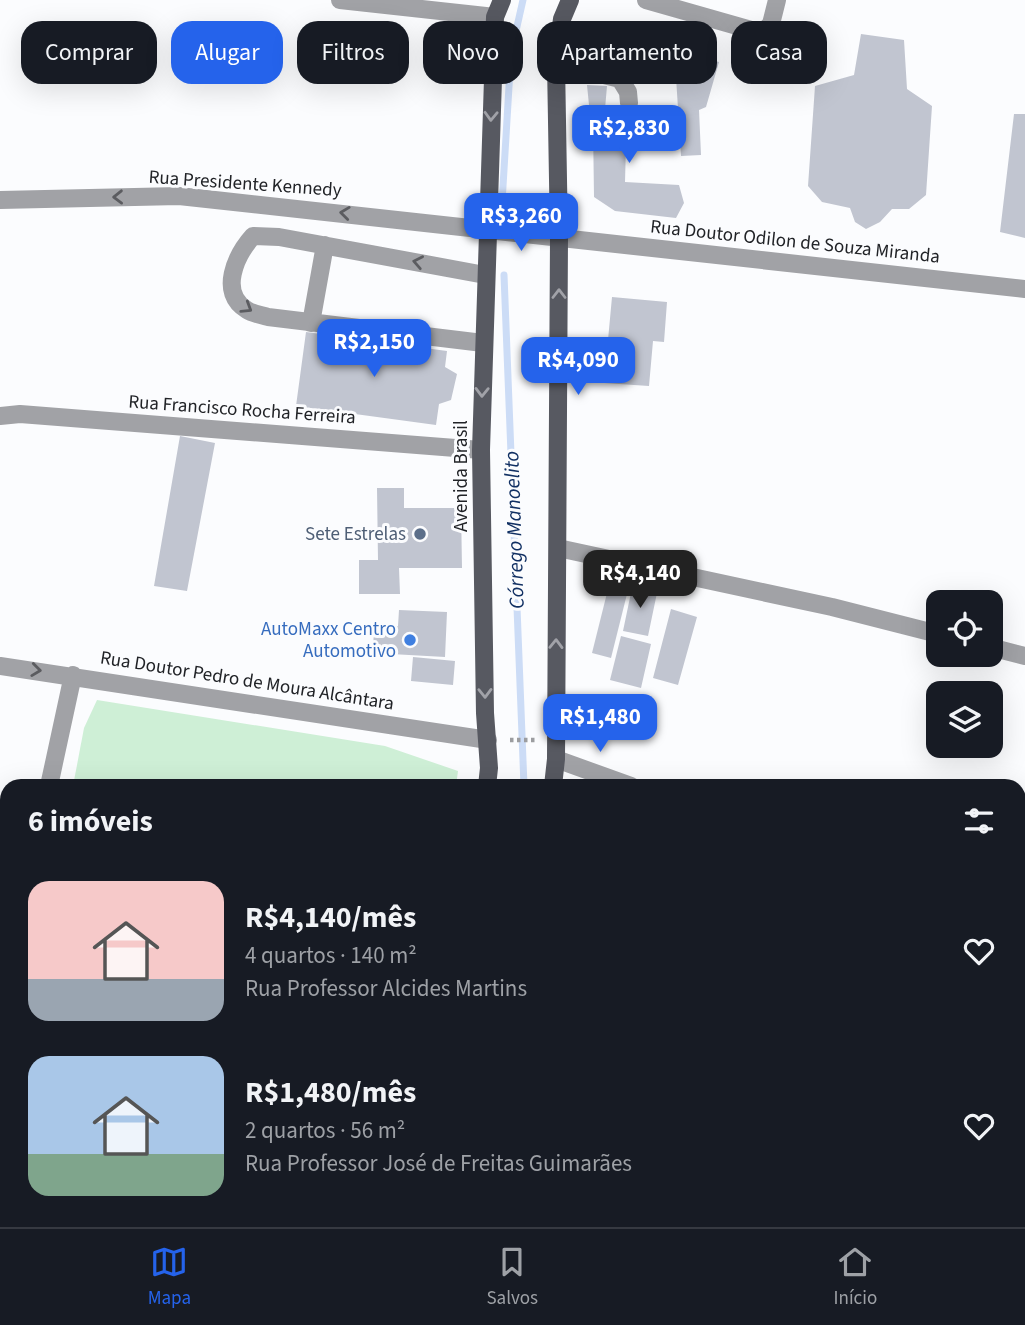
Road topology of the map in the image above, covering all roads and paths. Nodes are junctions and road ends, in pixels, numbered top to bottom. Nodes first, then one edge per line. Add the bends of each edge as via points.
1 (340, 0) edge
2 (502, 0) edge
3 (570, 0) edge
4 (646, 0) edge
5 (777, 0) edge
6 (495, 17) junction
7 (563, 21) edge
8 (556, 84) edge
9 (623, 84) edge
10 (629, 103) dead end
11 (0, 200) edge
12 (486, 230) junction
13 (559, 238) junction
14 (325, 246) junction
15 (485, 275) junction
16 (1025, 289) edge
17 (311, 323) junction
18 (483, 342) junction
19 (0, 415) edge
20 (481, 450) junction
21 (558, 548) junction
22 (926, 631) edge
23 (1003, 650) edge
24 (1025, 656) edge
25 (0, 666) edge
26 (73, 675) junction
27 (488, 740) junction
28 (510, 740) dead end
29 (533, 742) dead end
30 (556, 759) junction
31 (51, 779) edge
32 (488, 779) edge
33 (554, 779) edge
34 (612, 779) edge

1 - 6 street
2 - 6 main road, Avenida Brasil
3 - 7 main road
4 - 5 street via 762,33 771,24
6 -> 12 main road, Avenida Brasil
8 - 13 main road
9 - 10 street
12 -> 11 street, Rua Presidente Kennedy via 178,196
12 - 13 street, Rua Presidente Kennedy
12 - 15 main road, Avenida Brasil
13 - 16 street, Rua Doutor Odilon de Souza Miranda
21 -> 13 main road
15 -> 14 street
14 - 17 street
14 -> 17 street via 253,236 230,283 235,300 246,310
15 - 18 main road, Avenida Brasil
17 - 18 street
18 -> 20 main road, Avenida Brasil
19 - 20 street, Rua Francisco Rocha Ferreira
20 -> 27 main road, Avenida Brasil
21 - 22 street
30 -> 21 main road
23 - 24 street
25 -> 26 street, Rua Doutor Pedro de Moura Alcântara
26 - 27 street, Rua Doutor Pedro de Moura Alcântara
26 - 31 street
27 - 32 main road, Avenida Brasil
28 - 29 path
30 - 33 main road
30 - 34 street

